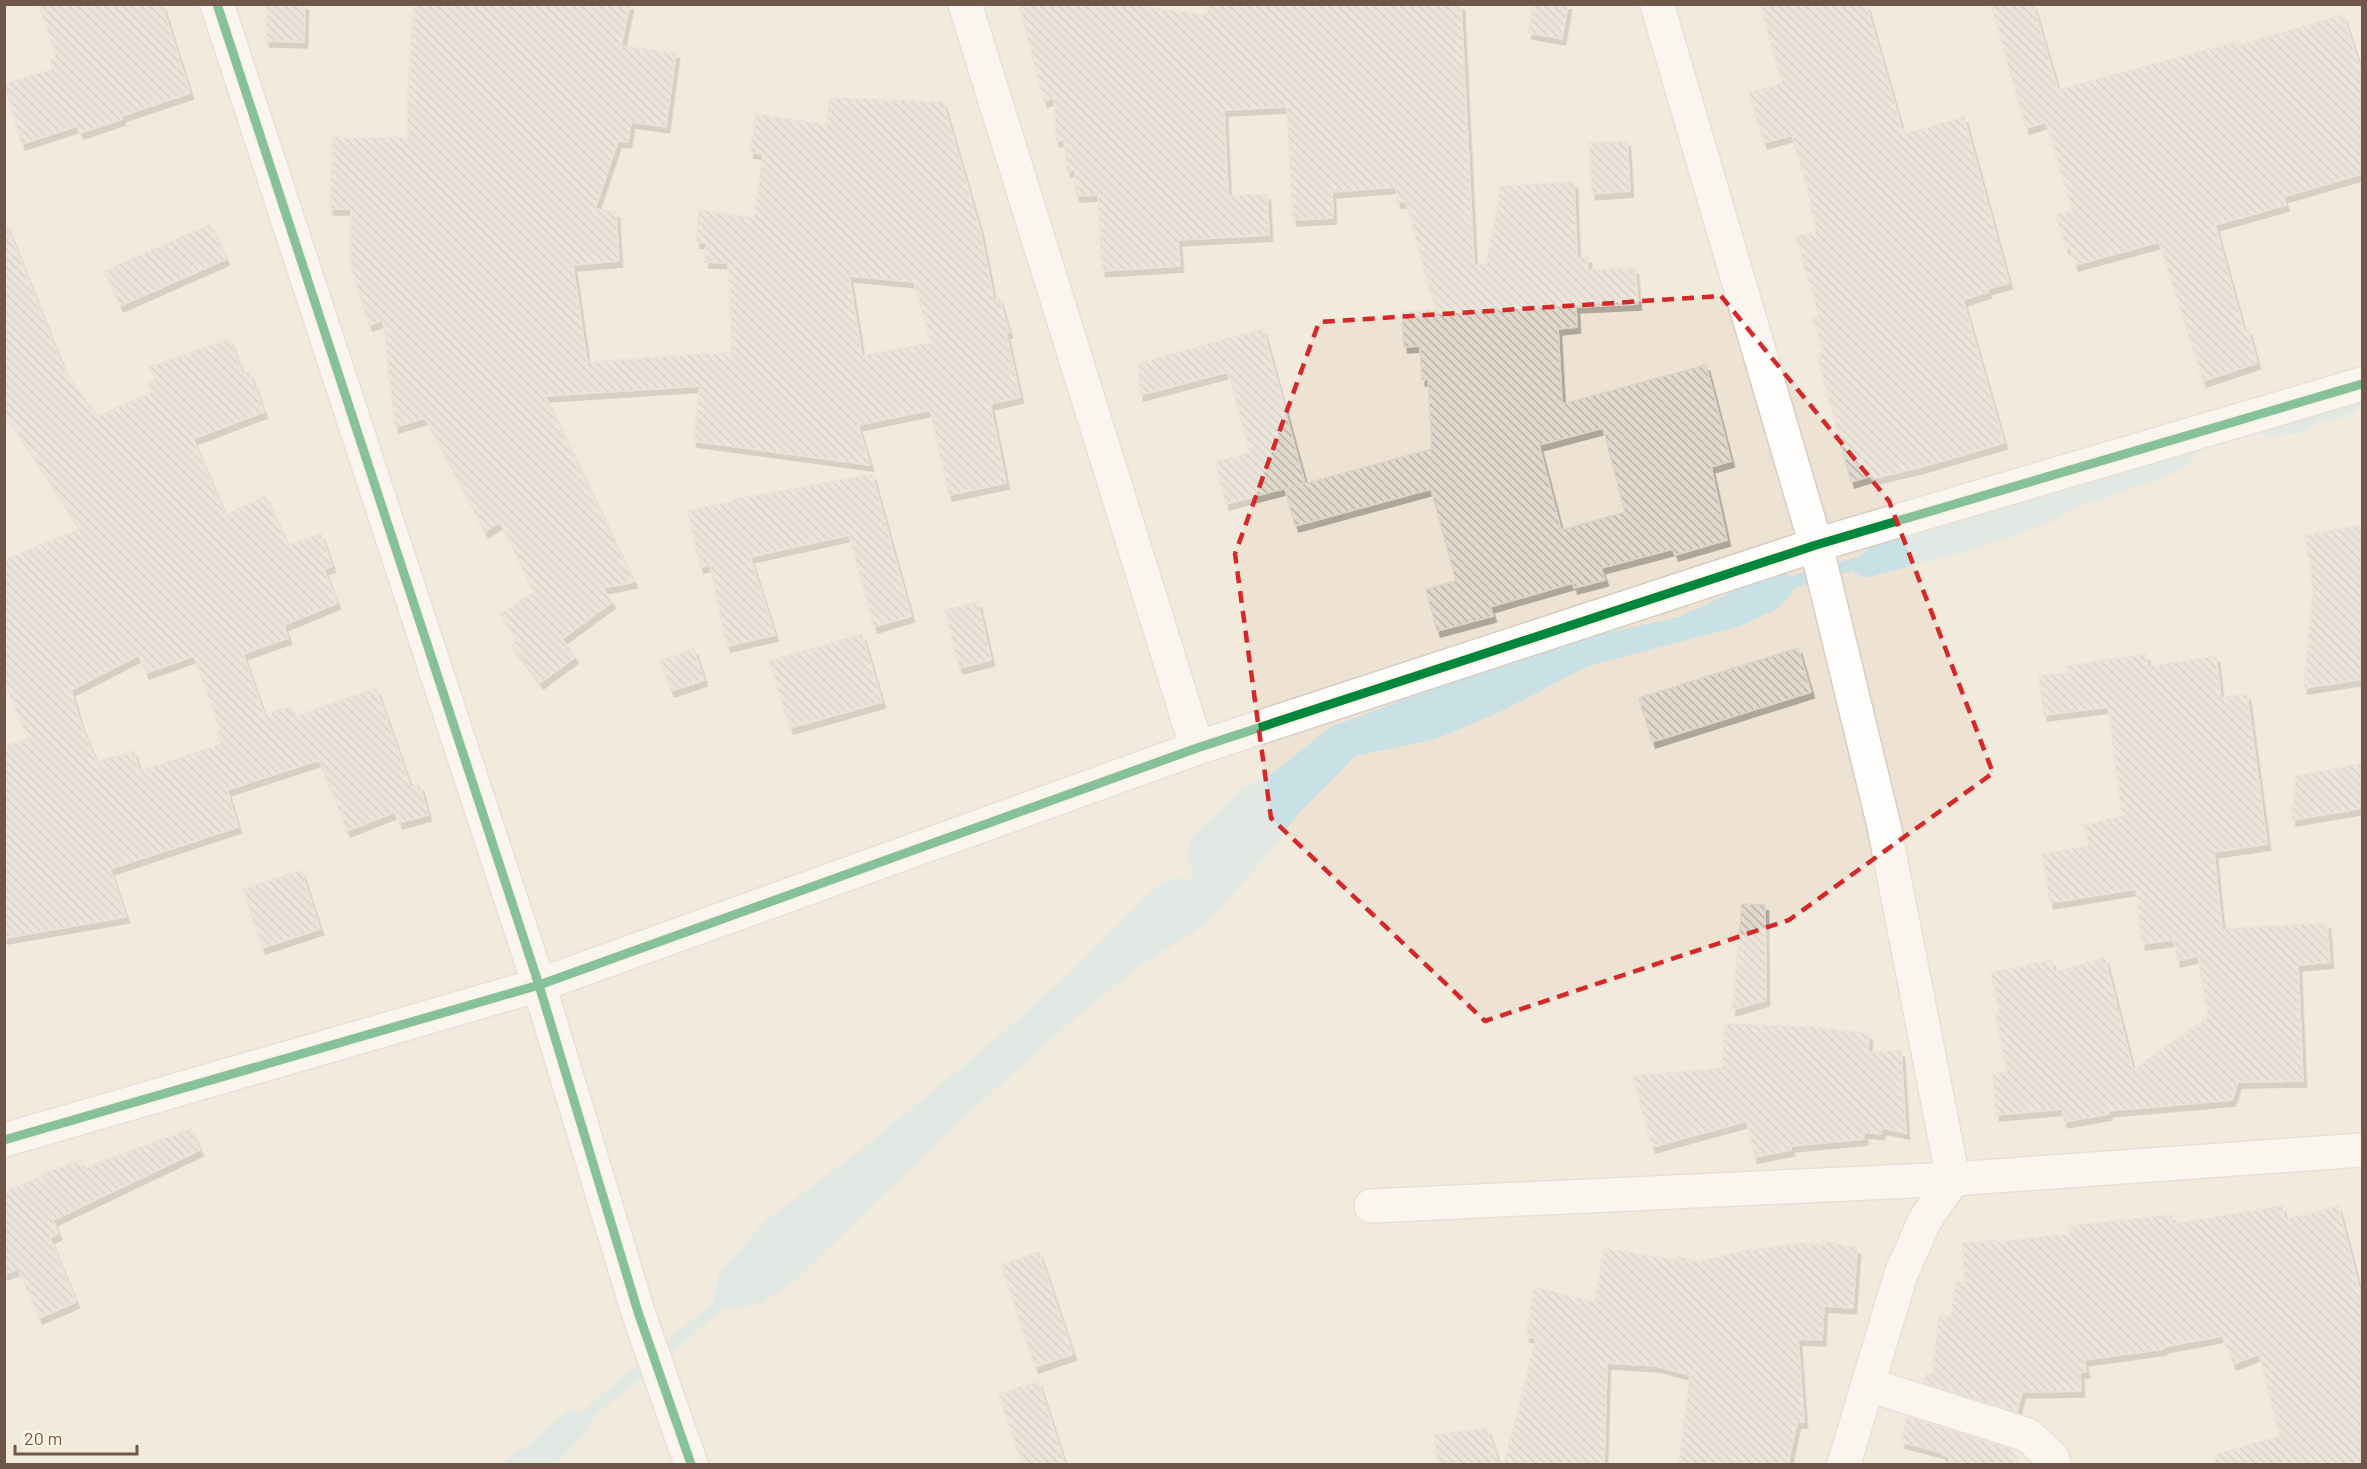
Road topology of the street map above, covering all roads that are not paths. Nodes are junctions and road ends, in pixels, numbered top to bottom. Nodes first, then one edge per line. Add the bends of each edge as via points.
1 (217, 4) edge
2 (965, 4) edge
3 (1657, 4) edge
4 (2362, 384) edge
5 (1816, 545) junction
6 (1197, 748) junction
7 (539, 985) junction
8 (4, 1140) edge
9 (2362, 1150) edge
10 (1953, 1179) junction
11 (1371, 1206) dead end
12 (1869, 1385) junction
13 (691, 1464) edge
14 (1844, 1464) edge
15 (2054, 1464) edge

1 - 7 street
2 - 6 street
3 - 5 street
4 - 5 street
5 - 6 street
5 - 10 street via 1884,826
6 - 7 street
7 - 8 street
7 - 13 street via 638,1312
9 - 10 street
10 - 11 street
10 - 12 street via 1925,1220 1901,1274
12 - 14 street
12 - 15 street via 2028,1435

